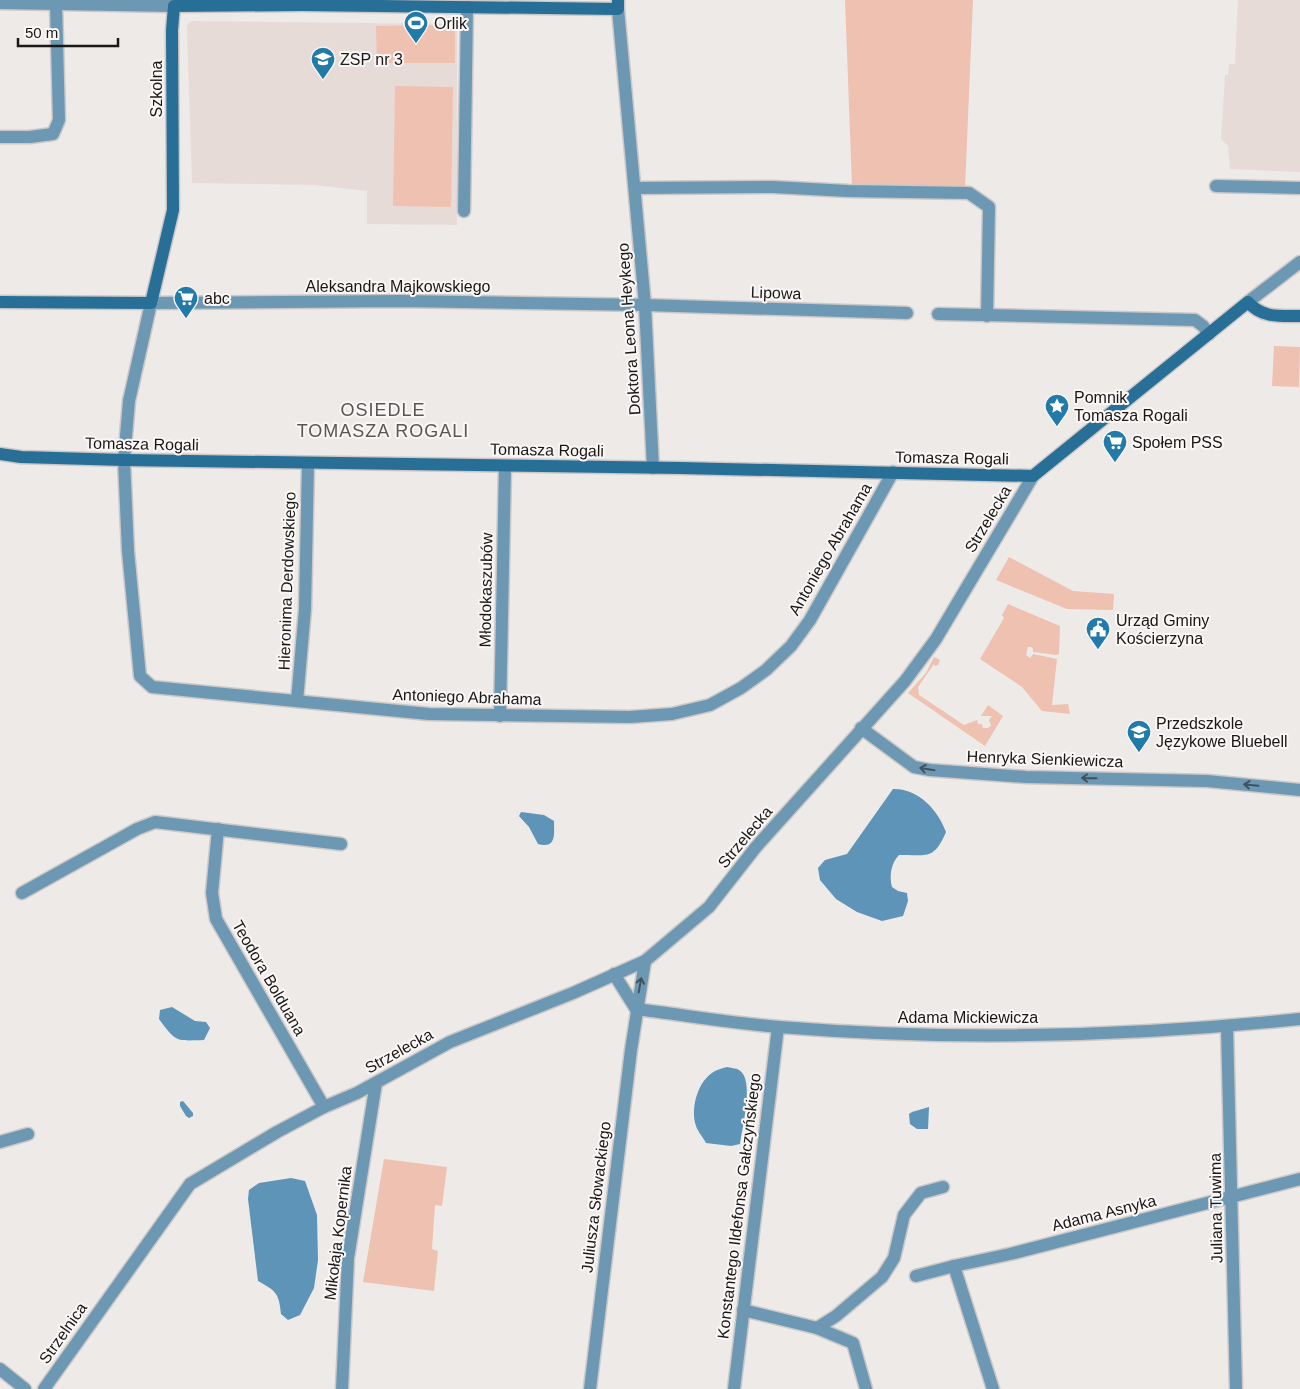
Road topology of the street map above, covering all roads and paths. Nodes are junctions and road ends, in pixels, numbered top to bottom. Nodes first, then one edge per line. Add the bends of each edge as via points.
1 (0, 3) edge
2 (302, 3) edge
3 (56, 4) junction
4 (618, 5) edge
5 (174, 6) junction
6 (467, 7) junction
7 (0, 136) edge
8 (1216, 186) dead end
9 (635, 188) junction
10 (1300, 188) edge
11 (464, 211) dead end
12 (1300, 262) edge
13 (0, 302) edge
14 (1248, 302) junction
15 (151, 303) junction
16 (645, 305) junction
17 (907, 312) dead end
18 (938, 314) dead end
19 (987, 316) junction
20 (1300, 316) edge
21 (1209, 334) junction
22 (0, 454) edge
23 (124, 460) junction
24 (308, 463) junction
25 (505, 466) junction
26 (653, 468) junction
27 (893, 472) junction
28 (1033, 476) junction
29 (297, 701) junction
30 (500, 716) junction
31 (861, 728) junction
32 (1300, 790) edge
33 (218, 829) junction
34 (340, 844) dead end
35 (22, 893) dead end
36 (645, 961) junction
37 (614, 974) junction
38 (636, 1009) junction
39 (1300, 1019) edge
40 (778, 1027) junction
41 (1227, 1027) junction
42 (376, 1083) junction
43 (324, 1107) junction
44 (28, 1134) dead end
45 (0, 1142) edge
46 (1300, 1179) edge
47 (943, 1187) dead end
48 (1232, 1197) junction
49 (954, 1266) junction
50 (916, 1276) dead end
51 (108, 1297) joint
52 (743, 1310) junction
53 (817, 1328) junction
54 (0, 1368) edge
55 (25, 1389) edge
56 (44, 1389) edge
57 (342, 1389) edge
58 (590, 1389) edge
59 (734, 1389) edge
60 (866, 1389) edge
61 (993, 1389) edge
62 (1236, 1389) edge

1 - 3 street
2 - 5 street
2 - 6 street
3 - 5 street
3 - 7 street via 59,120 53,134
4 - 6 street
4 - 9 street, Doktora Leona Heykego
5 - 15 street, Szkolna via 173,210
6 - 11 street
8 - 10 street
9 - 16 street, Doktora Leona Heykego
9 - 19 street via 773,187 969,193 989,207
12 - 14 street, Strzelecka
13 - 15 street
14 - 20 street via 1255,310 1270,316
14 - 21 street, Strzelecka
15 - 16 street, Aleksandra Majkowskiego via 400,301
15 - 23 street, Szkolna via 129,401
16 - 17 street, Lipowa
16 - 26 street, Doktora Leona Heykego
18 - 19 street
19 - 21 street via 1195,320
21 - 28 street, Strzelecka
22 - 23 street, Tomasza Rogali
23 - 24 street, Tomasza Rogali
23 - 29 street, Antoniego Abrahama via 128,550 140,676 152,686
24 - 25 street, Tomasza Rogali
24 - 29 street, Hieronima Derdowskiego via 305,609
25 - 26 street, Tomasza Rogali
25 - 30 street, Młodokaszubów
26 - 27 street, Tomasza Rogali
27 - 28 street, Tomasza Rogali
27 - 30 street, Antoniego Abrahama via 810,620 791,646 741,688 710,704 672,714 630,717
28 - 31 street, Strzelecka via 936,639 905,681
29 - 30 street, Antoniego Abrahama via 429,714
32 -> 31 street, Henryka Sienkiewicza via 1207,781 1026,777 930,770 914,767
31 - 36 street, Strzelecka via 756,847 709,907
33 - 34 street
33 - 35 street via 155,822
33 - 43 street, Teodora Bolduana via 212,893 216,919
36 - 37 street, Strzelecka
38 -> 36 street, Juliusza Słowackiego
37 - 38 street
37 - 42 street, Strzelecka via 450,1042
38 - 40 street, Adama Mickiewicza
38 - 58 street, Juliusza Słowackiego
39 - 41 street, Adama Mickiewicza
40 - 41 street, Adama Mickiewicza via 894,1034 995,1035
40 - 52 street, Konstantego Ildefonsa Gałczyńskiego
41 - 48 street, Juliana Tuwima
42 - 43 street, Strzelecka
42 - 57 street, Mikołaja Kopernika via 348,1258
43 - 51 street, Strzelecka via 190,1184
44 - 45 street
46 - 48 street, Adama Asnyka
47 - 53 street via 921,1193 904,1215 894,1258 882,1277
48 - 49 street, Adama Asnyka
48 - 62 street, Juliana Tuwima
49 - 50 street, Adama Asnyka
49 - 61 street
51 - 56 street, Strzelnica
52 - 53 street
52 - 59 street, Konstantego Ildefonsa Gałczyńskiego
53 - 60 street via 854,1343
54 - 55 street

